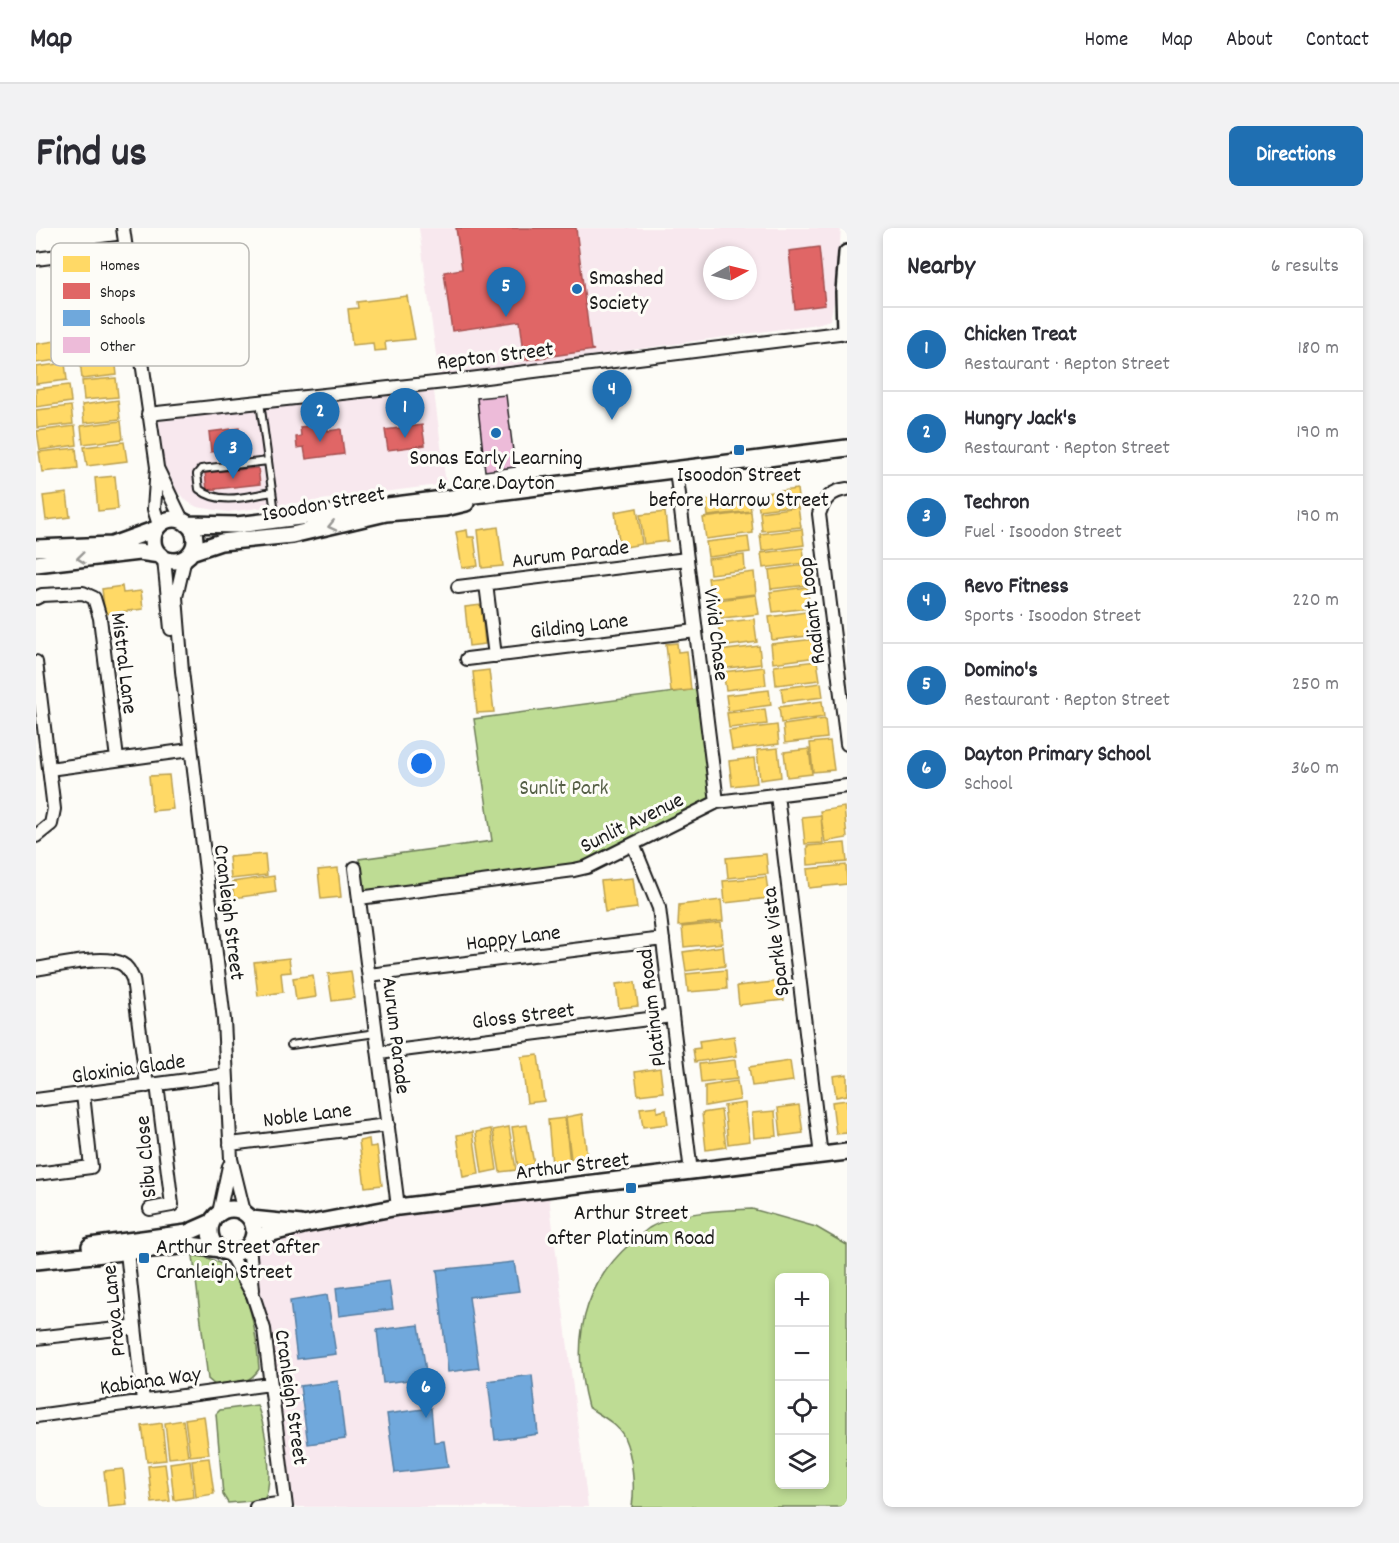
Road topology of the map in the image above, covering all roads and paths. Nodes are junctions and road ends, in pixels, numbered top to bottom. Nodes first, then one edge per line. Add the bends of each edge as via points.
1 (123, 228) edge
2 (125, 243) edge
3 (847, 253) edge
4 (51, 257) edge
5 (36, 259) edge
6 (846, 332) edge
7 (141, 366) edge
8 (260, 402) junction
9 (148, 414) junction
10 (847, 448) edge
11 (268, 460) junction
12 (157, 467) junction
13 (676, 470) junction
14 (533, 486) junction
15 (847, 489) edge
16 (272, 492) junction
17 (276, 520) junction
18 (185, 523) junction
19 (158, 527) junction
20 (36, 548) edge
21 (188, 555) junction
22 (162, 557) junction
23 (687, 559) junction
24 (36, 564) edge
25 (486, 584) junction
26 (458, 587) dead end
27 (36, 598) edge
28 (696, 631) junction
29 (495, 656) junction
30 (467, 659) dead end
31 (36, 662) edge
32 (182, 671) junction
33 (39, 713) edge
34 (847, 744) edge
35 (190, 750) junction
36 (117, 759) junction
37 (49, 769) junction
38 (847, 786) edge
39 (777, 795) junction
40 (717, 802) junction
41 (36, 836) edge
42 (633, 844) junction
43 (356, 868) dead end
44 (359, 898) junction
45 (663, 939) junction
46 (36, 969) edge
47 (369, 975) junction
48 (672, 1016) junction
49 (376, 1033) junction
50 (291, 1045) dead end
51 (379, 1053) junction
52 (226, 1075) junction
53 (152, 1085) junction
54 (83, 1094) junction
55 (36, 1100) edge
56 (388, 1125) junction
57 (230, 1143) junction
58 (847, 1152) edge
59 (821, 1156) junction
60 (231, 1159) junction
61 (691, 1172) junction
62 (36, 1174) edge
63 (398, 1207) junction
64 (150, 1209) dead end
65 (247, 1216) junction
66 (216, 1217) junction
67 (303, 1225) junction
68 (251, 1241) junction
69 (224, 1251) junction
70 (127, 1252) junction
71 (36, 1253) edge
72 (36, 1262) edge
73 (253, 1294) junction
74 (135, 1327) junction
75 (36, 1338) edge
76 (270, 1384) junction
77 (143, 1401) junction
78 (36, 1416) edge
79 (286, 1505) edge
80 (256, 1507) edge

1 - 2 street
3 - 6 street
4 - 5 street
6 - 8 street, Repton Street
7 - 9 street
8 - 9 street, Repton Street
8 - 11 lane
9 - 12 street
10 - 13 street, Isoodon Street
11 - 16 lane
11 - 16 lane via 201,470 197,474 199,489 209,497 224,499
12 - 18 street
12 - 19 street via 154,509
13 - 14 street, Isoodon Street
13 - 23 street, Vivid Chase
14 - 17 street, Isoodon Street
14 -> 21 street, Isoodon Street via 445,508 386,513 292,535 221,542
15 - 34 street, Radiant Loop via 829,495 819,514
16 - 17 lane
17 - 18 street, Isoodon Street via 237,525
18 - 19 street, Isoodon Street via 169,520
18 - 21 street via 194,539
19 - 20 street, Isoodon Street via 112,545
19 - 22 street via 154,546
21 - 22 street, Isoodon Street via 175,561
21 - 32 street, Cranleigh Street via 176,597
22 -> 24 street, Isoodon Street via 139,552
22 - 32 street, Cranleigh Street via 173,644
23 - 25 street, Aurum Parade
23 - 28 street, Vivid Chase
25 - 26 street, Aurum Parade
25 - 29 street
27 - 36 street, Mistral Lane via 83,593 94,598 100,618
28 - 29 street, Gilding Lane
28 - 40 street, Vivid Chase
29 - 30 street, Gilding Lane
31 - 33 street
32 - 35 street, Cranleigh Street
33 - 37 street
35 - 36 street
35 - 52 street, Cranleigh Street via 224,1020
36 - 37 street
37 - 41 street via 54,817 46,831
38 - 39 street, Sunlit Avenue
39 - 40 street, Sunlit Avenue
39 - 59 street, Sparkle Vista
40 - 42 street, Sunlit Avenue
42 - 44 street, Sunlit Avenue via 574,870
42 - 45 street, Platinum Road via 656,897
43 - 44 street, Aurum Parade
44 - 47 street, Aurum Parade
45 - 47 street, Happy Lane
45 - 48 street, Platinum Road
46 - 53 street via 105,960 129,970
47 - 49 street, Aurum Parade
48 - 51 street, Gloss Street
48 - 61 street, Platinum Road
49 - 50 lane
49 - 51 street, Aurum Parade
51 - 56 street, Aurum Parade
52 - 53 street, Gloxinia Glade
52 - 57 street, Cranleigh Street
53 - 54 street, Gloxinia Glade
53 - 64 street, Sibu Close via 172,1205
54 - 55 street, Gloxinia Glade
54 - 62 street via 92,1167
56 - 57 street, Noble Lane
56 - 63 street, Aurum Parade
57 - 60 street, Cranleigh Street
58 - 59 street, Arthur Street
59 - 61 street, Arthur Street
60 - 65 street, Cranleigh Street
60 - 66 street, Cranleigh Street
61 - 63 street, Arthur Street
63 - 67 street, Arthur Street
65 - 66 street via 232,1209
65 - 67 street, Arthur Street
65 - 68 street
66 - 69 street via 211,1237
66 - 71 street via 187,1233
67 - 68 street, Arthur Street
68 - 69 street via 238,1252
68 - 73 street, Cranleigh Street
69 - 70 street via 190,1245
69 - 73 street, Cranleigh Street
70 - 72 street
70 - 74 street, Prava Lane
73 - 76 street, Cranleigh Street via 264,1329
74 - 75 street
74 - 77 street, Prava Lane
76 - 77 street, Kabiana Way
76 - 79 street, Cranleigh Street
77 - 78 street, Kabiana Way
79 - 80 street

